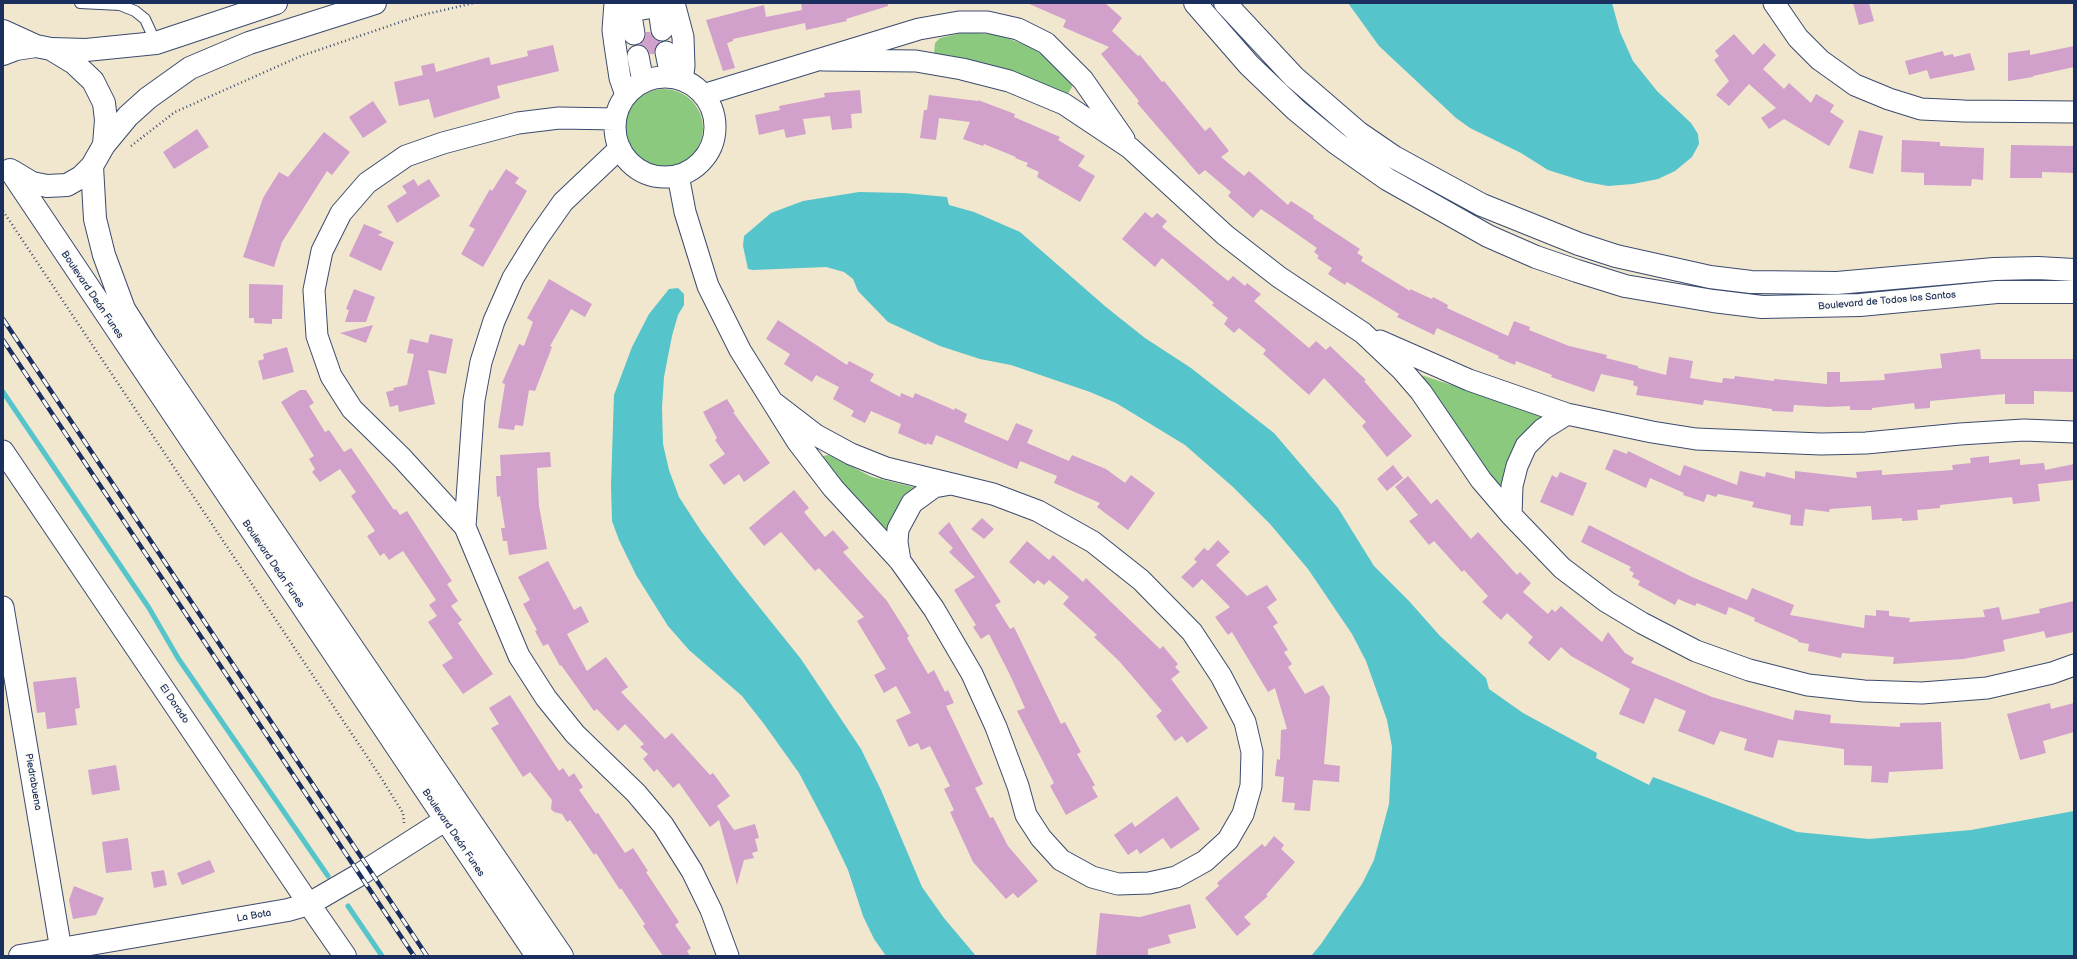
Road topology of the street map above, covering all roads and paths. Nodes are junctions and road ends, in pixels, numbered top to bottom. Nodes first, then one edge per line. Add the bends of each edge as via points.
1 (80, 3) edge
2 (276, 3) edge
3 (375, 3) edge
4 (474, 3) edge
5 (1195, 3) edge
6 (1225, 3) edge
7 (1774, 3) edge
8 (664, 4) edge
9 (625, 6) edge
10 (136, 7) edge
11 (662, 30) dead end
12 (919, 30) junction
13 (3, 31) edge
14 (634, 34) dead end
15 (156, 43) junction
16 (44, 47) junction
17 (666, 52) dead end
18 (3, 54) edge
19 (638, 56) dead end
20 (823, 60) junction
21 (916, 61) junction
22 (676, 79) junction
23 (1082, 80) junction
24 (643, 82) junction
25 (626, 95) junction
26 (703, 95) junction
27 (1064, 104) junction
28 (2074, 112) edge
29 (615, 119) junction
30 (104, 145) junction
31 (620, 148) junction
32 (1130, 148) junction
33 (125, 151) dead end
34 (7, 165) edge
35 (92, 166) junction
36 (678, 175) junction
37 (3, 211) edge
38 (2074, 270) edge
39 (2074, 292) edge
40 (1363, 333) junction
41 (773, 402) junction
42 (1567, 414) junction
43 (2074, 432) edge
44 (3, 452) edge
45 (954, 483) junction
46 (1511, 515) junction
47 (465, 528) junction
48 (900, 561) junction
49 (3, 607) edge
50 (2074, 665) edge
51 (463, 809) junction
52 (444, 820) junction
53 (403, 847) junction
54 (309, 904) junction
55 (62, 953) edge
56 (20, 956) edge
57 (346, 956) edge
58 (537, 956) edge
59 (562, 956) edge
60 (728, 956) edge

1 - 10 lane
2 - 15 street
3 - 30 street via 249,43 190,68 148,98 128,116
4 - 33 path via 418,16 301,56 175,112
5 - 39 street, Boulevard de Todos los Santos via 1249,65 1296,110 1336,143 1387,179 1488,236 1577,271 1625,286 1762,307 1860,306 1996,292
6 - 38 street via 1294,76 1359,133 1394,157 1482,205 1616,256 1710,277 1751,282 1837,283 1994,269
7 - 28 street via 1798,38 1820,60 1855,85 1889,99 1921,109
8 - 9 street
8 - 11 street
8 - 22 street via 683,37 684,66
9 - 14 street
9 - 25 street via 613,30 620,78
10 - 15 lane via 146,19
12 - 20 street
12 - 21 street
12 - 23 street via 959,22 987,22 1018,29 1046,43
13 - 16 street
15 - 16 street via 86,50
16 - 18 street via 16,49
16 - 30 street via 74,62 93,81 104,103
17 - 22 street
19 - 24 street
20 - 21 street
20 - 26 street
21 - 27 street via 1009,81
22 - 24 street via 656,78
22 - 26 street via 693,86
23 - 27 street
23 - 32 street
24 - 25 street
25 - 29 street
26 - 36 street via 712,109 715,125 712,142 693,168
27 - 32 street
29 - 31 street via 615,134
29 - 47 street via 558,118 518,123 443,143 406,156 367,183 341,213 322,251 314,290 317,336 331,376 352,409 402,458
30 - 35 street
31 - 36 street via 627,160 644,172 664,177
31 - 47 street via 563,202 541,232 513,278 494,321 481,362 474,400
32 - 40 street via 1226,235 1279,277
34 - 35 street via 32,184 59,186 81,178
34 - 52 street, Boulevard Deán Funes
35 - 51 street, Boulevard Deán Funes via 95,219 104,255 124,309
36 - 41 street via 685,212 708,286 740,350
37 - 53 path via 380,776 403,814
40 - 42 street via 1469,380
40 - 46 street via 1421,392 1481,480
41 - 45 street via 816,435 851,454 886,468
41 - 48 street via 797,441 833,488
42 - 43 street via 1696,439 1773,443 1866,443 2024,430
42 - 46 street via 1543,429 1526,446 1512,486
44 - 54 street, El Dorado
45 - 48 street via 934,487 912,503 898,529
45 - 48 street via 1038,511 1093,542 1141,580 1192,632 1222,676 1245,722 1252,752 1252,786 1243,814 1228,840 1205,861 1176,877 1149,883 1118,884 1092,877 1061,860 1041,838 1026,815 996,727 972,674 934,609
46 - 50 street via 1562,568 1607,602 1696,651 1749,670 1808,685 1864,691 1922,693 1987,688 2052,673
47 - 60 street via 519,656 546,698 575,734 636,793 663,825 692,871 711,910
49 - 55 street, Piedrabuena
51 - 52 street, La Bota
51 - 59 street, Boulevard Deán Funes
52 - 53 street, La Bota
52 - 58 street, Boulevard Deán Funes
53 - 54 street, La Bota
54 - 55 street, La Bota
54 - 57 street, El Dorado
55 - 56 street, La Bota

